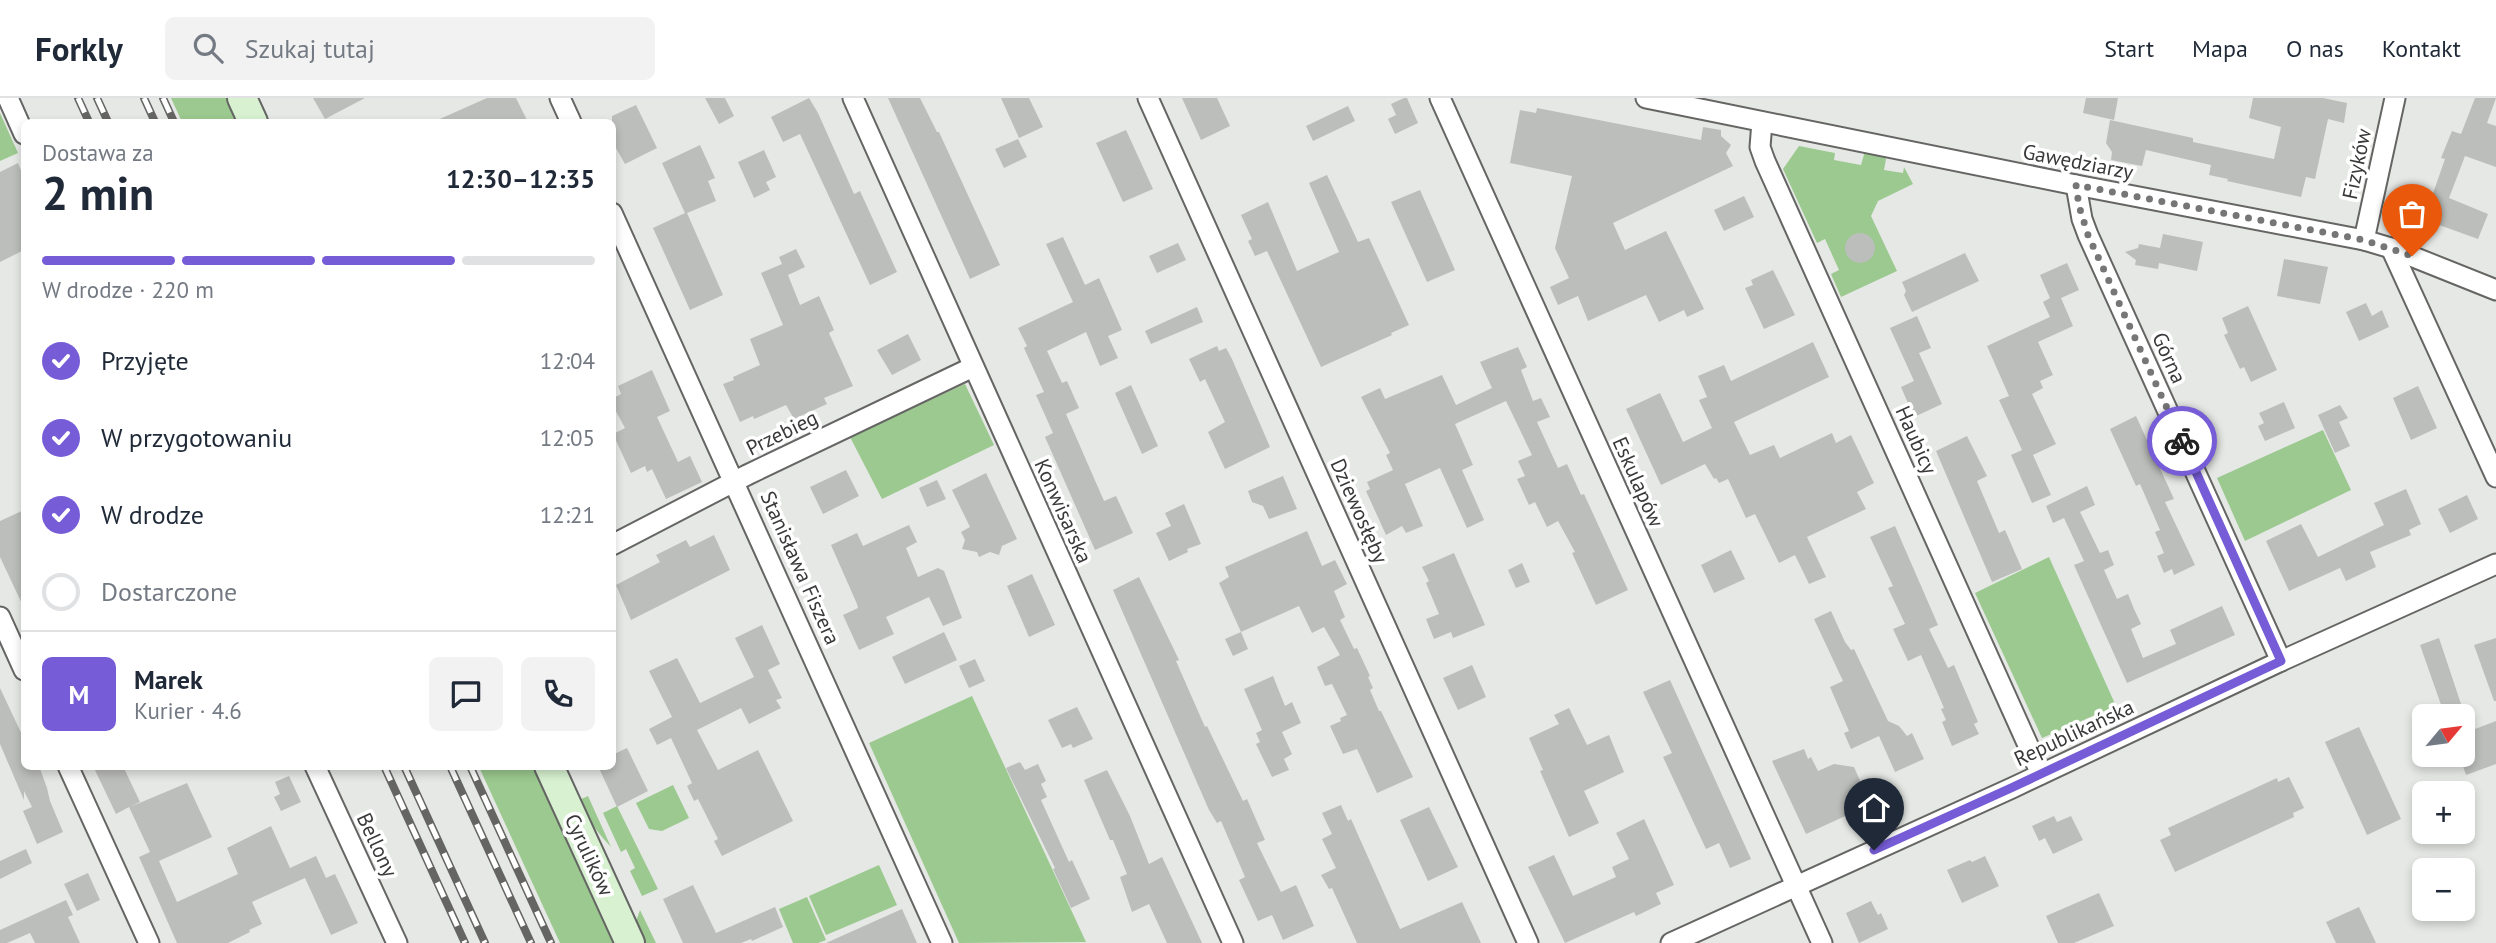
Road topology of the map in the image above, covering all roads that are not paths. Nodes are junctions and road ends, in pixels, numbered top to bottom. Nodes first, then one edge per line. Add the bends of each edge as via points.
1 (8, 98) edge
2 (242, 98) edge
3 (560, 98) edge
4 (853, 98) edge
5 (1148, 98) edge
6 (1440, 98) edge
7 (1646, 98) edge
8 (2395, 98) edge
9 (252, 119) edge
10 (570, 119) edge
11 (1762, 122) junction
12 (21, 127) edge
13 (2076, 185) junction
14 (616, 222) edge
15 (2364, 240) junction
16 (2391, 248) junction
17 (2496, 290) edge
18 (973, 367) junction
19 (2496, 477) edge
20 (736, 482) junction
21 (616, 543) edge
22 (2496, 564) edge
23 (0, 617) edge
24 (13, 652) edge
25 (2281, 661) junction
26 (70, 770) edge
27 (317, 770) edge
28 (551, 770) edge
29 (2041, 774) junction
30 (1795, 885) junction
31 (149, 943) edge
32 (397, 943) edge
33 (630, 943) edge
34 (942, 943) edge
35 (1233, 943) edge
36 (1528, 943) edge
37 (1671, 943) edge
38 (1822, 943) edge

1 - 12 street
2 - 9 main road
3 - 10 street
4 - 18 street, Konwisarska
5 - 36 street, Dziewosłęby
6 - 30 street, Eskulapów
7 - 11 street, Gawędziarzy
8 - 15 street, Fizyków
11 - 13 street, Gawędziarzy
11 - 29 street, Haubicy via 1759,147
13 - 15 street, Gawędziarzy
13 - 25 street, Górna via 2088,235
14 - 20 street, Stanisława Fiszera
15 - 16 street, Gawędziarzy
16 - 17 street, Gawędziarzy
16 - 19 street
18 - 20 street, Przebieg
18 - 35 street, Konwisarska
20 - 21 street, Przebieg
20 - 34 street, Stanisława Fiszera
22 - 25 street, Republikańska
23 - 24 street
25 - 29 street, Republikańska
26 - 31 street
27 - 32 street, Bellony
28 - 33 main road, Cyrulików
29 - 30 street, Republikańska
30 - 37 street, Republikańska
30 - 38 street, Eskulapów

